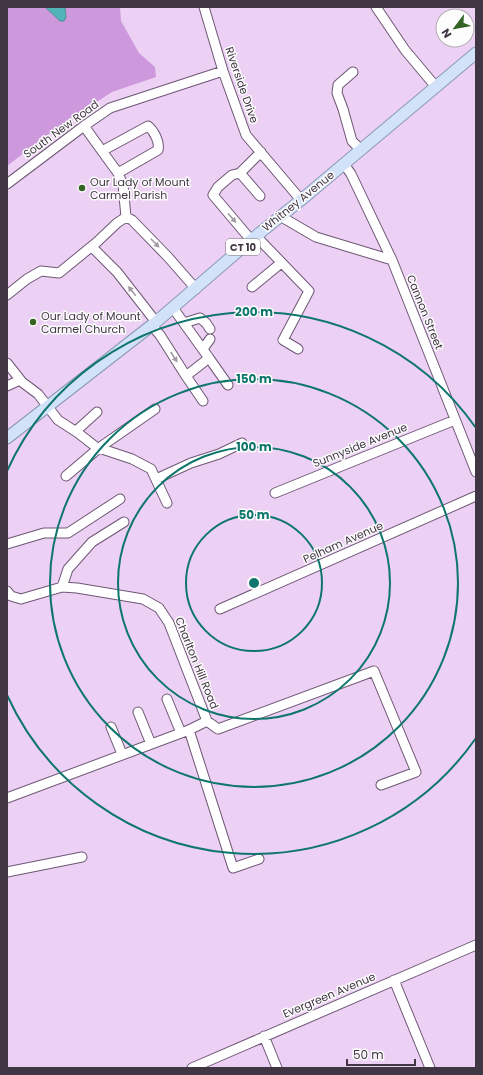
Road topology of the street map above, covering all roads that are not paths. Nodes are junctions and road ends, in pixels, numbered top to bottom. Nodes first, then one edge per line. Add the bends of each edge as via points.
1 (204, 7) edge
2 (376, 7) edge
3 (475, 56) edge
4 (223, 71) junction
5 (353, 72) dead end
6 (436, 87) junction
7 (84, 126) junction
8 (361, 150) junction
9 (102, 152) junction
10 (261, 152) junction
11 (344, 164) junction
12 (118, 173) junction
13 (240, 173) junction
14 (7, 184) edge
15 (260, 196) dead end
16 (301, 200) junction
17 (280, 216) junction
18 (126, 217) junction
19 (254, 238) junction
20 (92, 247) junction
21 (392, 260) junction
22 (281, 263) junction
23 (252, 287) dead end
24 (196, 289) junction
25 (7, 295) edge
26 (173, 308) junction
27 (184, 323) junction
28 (154, 324) junction
29 (210, 329) dead end
30 (210, 339) dead end
31 (298, 349) dead end
32 (203, 350) junction
33 (209, 358) junction
34 (7, 363) edge
35 (186, 376) junction
36 (20, 380) junction
37 (228, 385) dead end
38 (7, 386) edge
39 (203, 401) dead end
40 (48, 407) junction
41 (155, 409) dead end
42 (97, 412) dead end
43 (455, 420) junction
44 (76, 431) junction
45 (7, 438) edge
46 (242, 443) dead end
47 (99, 448) junction
48 (476, 472) edge
49 (66, 476) dead end
50 (156, 479) junction
51 (275, 493) dead end
52 (476, 496) edge
53 (120, 499) dead end
54 (167, 503) dead end
55 (124, 522) dead end
56 (7, 544) edge
57 (62, 587) junction
58 (7, 591) edge
59 (220, 609) dead end
60 (167, 699) dead end
61 (138, 712) dead end
62 (207, 721) junction
63 (111, 727) dead end
64 (185, 731) junction
65 (151, 744) junction
66 (122, 754) junction
67 (381, 785) dead end
68 (7, 798) edge
69 (82, 857) dead end
70 (259, 859) dead end
71 (7, 872) edge
72 (476, 946) edge
73 (394, 980) junction
74 (264, 1036) junction
75 (192, 1068) edge
76 (277, 1068) edge
77 (430, 1068) edge

1 - 4 street, Riverside Drive
2 - 6 street via 405,50
3 - 6 main road, Whitney Avenue / CT 10
4 - 7 street, South New Road via 110,108
4 - 10 street, Riverside Drive via 246,135
5 - 8 street via 338,84 337,93 352,141
6 - 8 main road, Whitney Avenue / CT 10
7 - 9 street
7 - 14 street, South New Road
8 - 11 main road, Whitney Avenue / CT 10
9 - 12 street
9 - 12 street via 148,126 153,131 158,150
10 - 13 street
10 - 16 street, Riverside Drive
11 - 16 main road, Whitney Avenue / CT 10
11 - 21 street, Cannon Street
12 - 18 street via 123,185
13 - 15 street
13 -> 19 street via 232,175 213,195
16 - 17 main road, Whitney Avenue / CT 10
17 - 19 main road, Whitney Avenue / CT 10
17 - 21 street via 316,237
18 - 20 street
18 -> 24 street via 132,220
19 - 22 street
19 - 24 main road, Whitney Avenue / CT 10
20 - 25 street via 59,273 41,271
28 -> 20 street via 117,272
21 - 43 street, Cannon Street
22 - 23 street
22 - 31 street via 309,291 283,340
24 - 26 main road, Whitney Avenue / CT 10
26 - 27 street
26 - 28 main road, Whitney Avenue / CT 10
27 - 29 street via 200,318
27 - 32 street
28 -> 35 street
28 - 40 main road, Whitney Avenue / CT 10
30 - 32 street
32 - 33 street
33 - 35 street
33 - 37 street
34 - 36 street
35 - 39 street
36 - 38 street
36 - 40 street via 38,394
40 - 44 street via 58,420
40 - 45 main road, Whitney Avenue / CT 10
41 - 47 street
42 - 44 street
43 - 48 street, Cannon Street
43 - 51 street, Sunnyside Avenue
44 - 47 street
46 - 50 street
47 - 49 street
47 - 50 street via 144,464 151,469
50 - 54 street
52 - 59 street, Pelham Avenue
53 - 56 street via 68,533 44,533
55 - 57 street via 92,542 68,569
57 - 58 street, Charlton Hill Road via 21,600 11,596
57 - 62 street, Charlton Hill Road via 143,599 159,608 169,623
60 - 64 street
61 - 65 street
62 - 64 street
62 - 67 street via 218,729 374,671 416,772
63 - 66 street
64 - 65 street
64 - 70 street via 233,868
65 - 66 street
66 - 68 street
69 - 71 street
72 - 73 street, Evergreen Avenue
73 - 74 street, Evergreen Avenue
73 - 77 street
74 - 75 street, Evergreen Avenue
74 - 76 street

